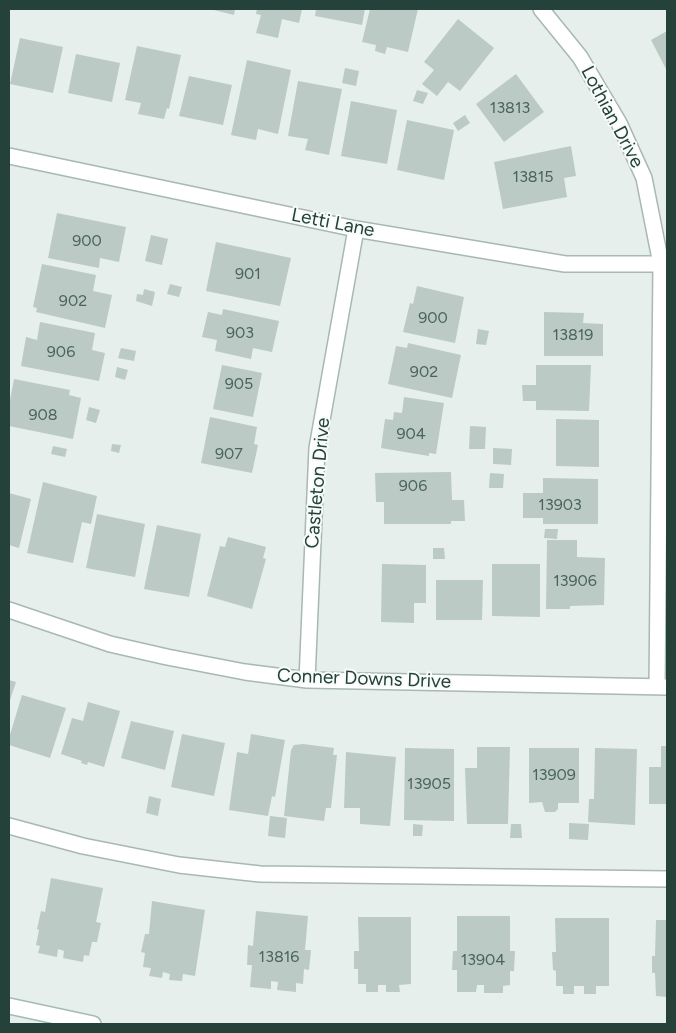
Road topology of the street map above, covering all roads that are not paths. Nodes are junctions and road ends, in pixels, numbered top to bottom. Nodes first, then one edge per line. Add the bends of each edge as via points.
1 (541, 9) edge
2 (9, 156) edge
3 (356, 229) junction
4 (661, 264) junction
5 (9, 610) edge
6 (307, 680) junction
7 (662, 687) edge
8 (9, 826) edge
9 (667, 879) edge
10 (9, 1006) edge
11 (93, 1024) edge

1 - 4 street, Lothian Drive via 580,57 619,123 644,178
2 - 3 street, Letti Lane
3 - 4 street, Letti Lane via 565,264
3 - 6 street, Castleton Drive via 317,448
4 - 7 street, Lothian Drive
5 - 6 street, Conner Downs Drive via 110,644 167,658
6 - 7 street, Conner Downs Drive
8 - 9 street via 83,846 179,865 260,874
10 - 11 street

